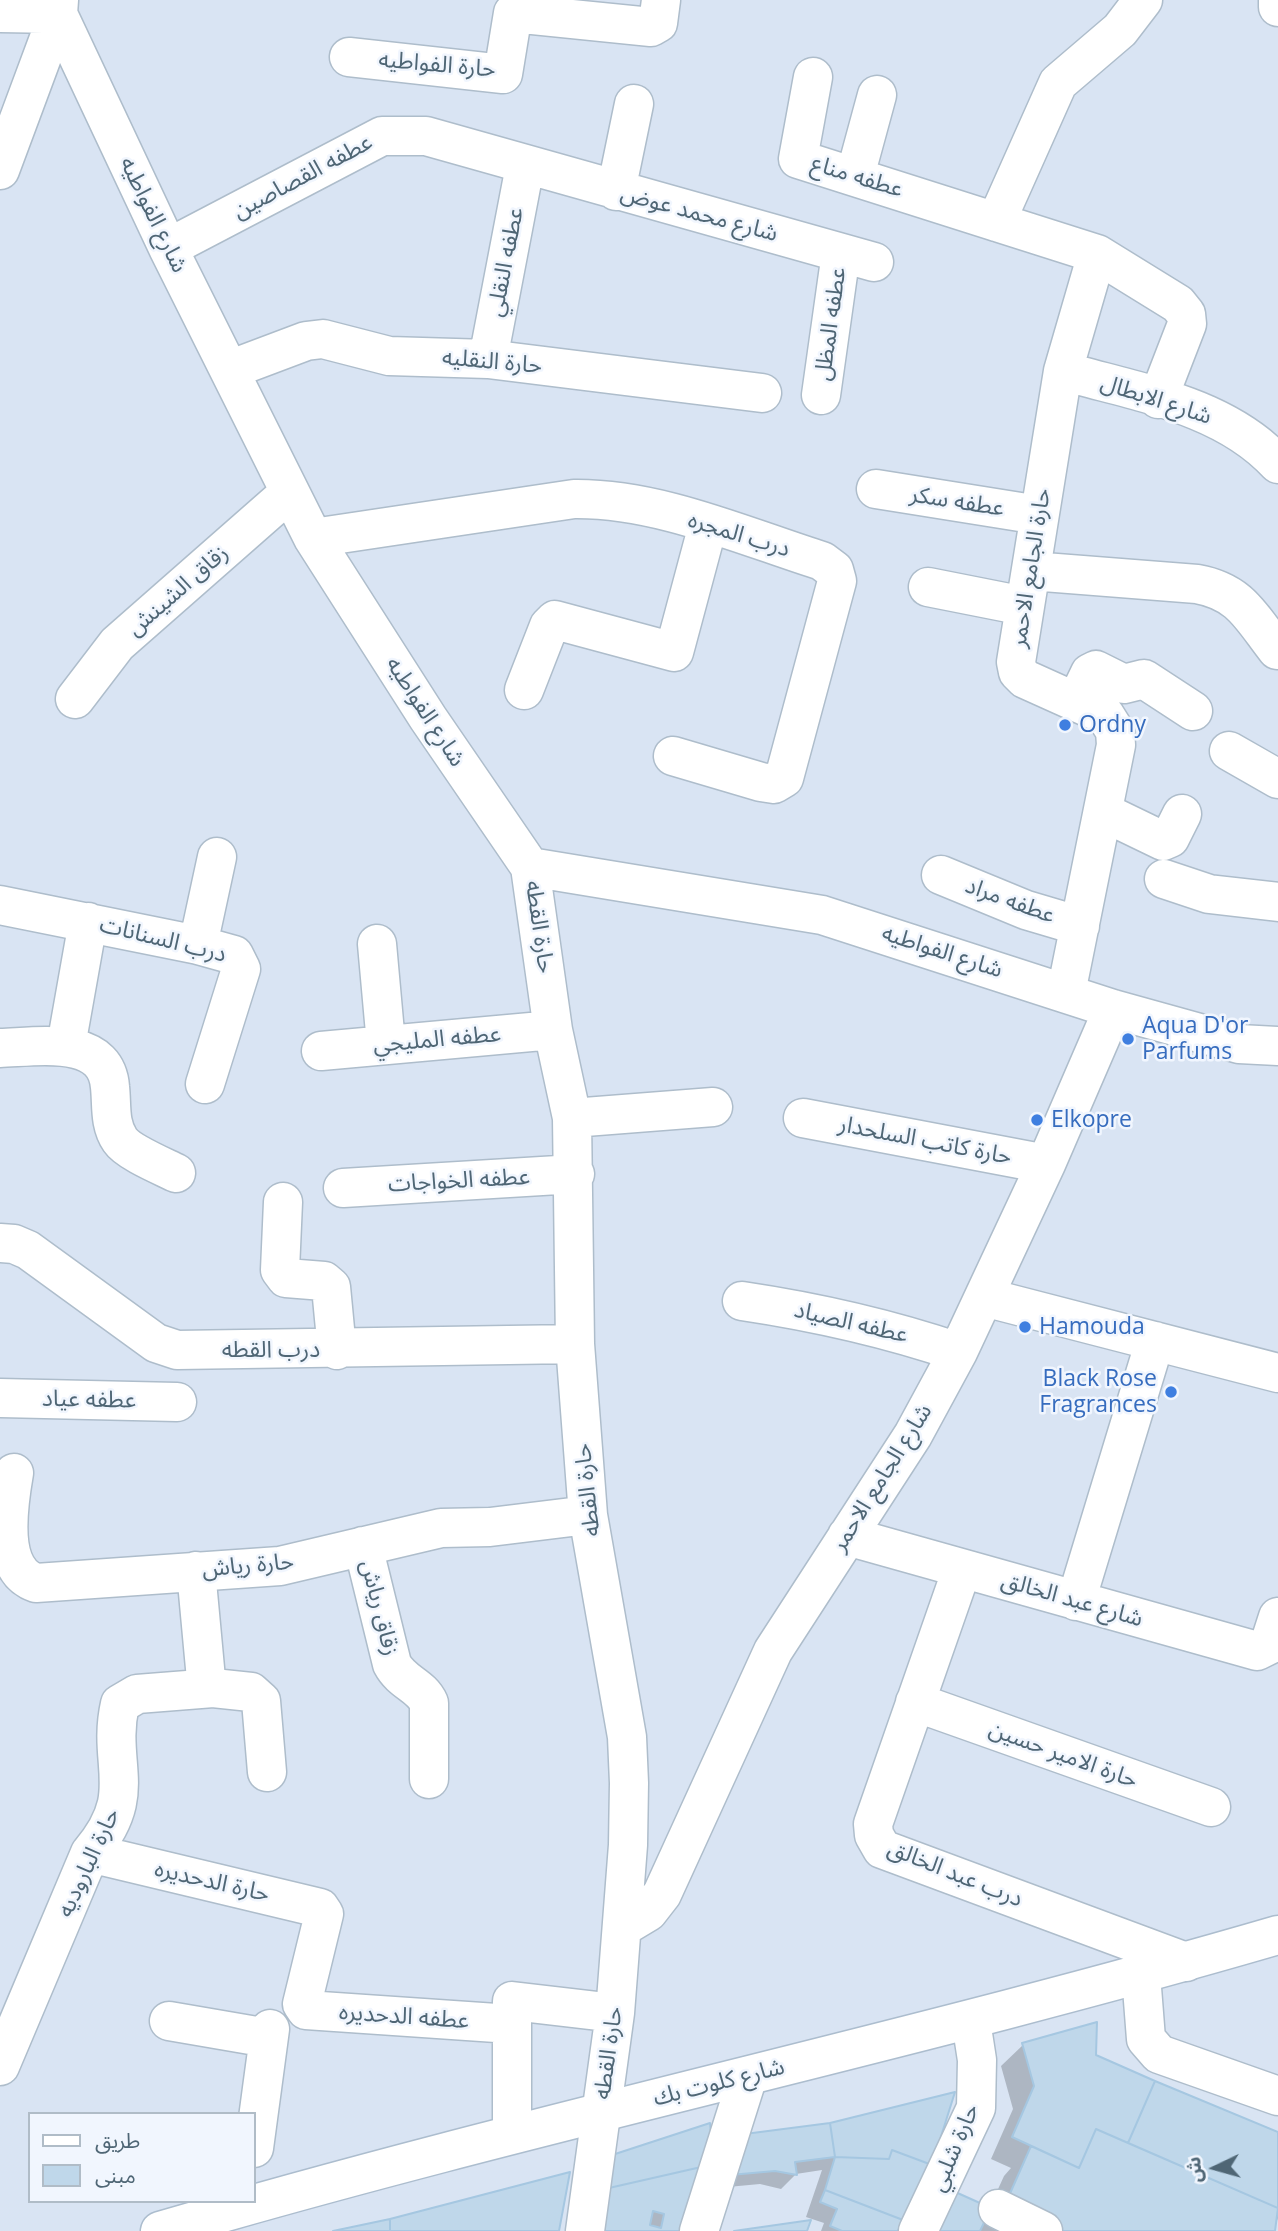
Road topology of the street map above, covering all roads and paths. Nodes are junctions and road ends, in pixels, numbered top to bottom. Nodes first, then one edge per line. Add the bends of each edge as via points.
1 (661, 0) edge
2 (1143, 0) edge
3 (1278, 0) edge
4 (58, 7) edge
5 (1278, 7) edge
6 (0, 13) edge
7 (349, 57) dead end
8 (813, 77) dead end
9 (877, 95) dead end
10 (634, 104) dead end
11 (525, 166) junction
12 (0, 170) edge
13 (855, 176) junction
14 (616, 191) junction
15 (996, 222) junction
16 (168, 248) junction
17 (1097, 254) junction
18 (857, 258) joint
19 (488, 359) junction
20 (229, 370) junction
21 (1063, 371) junction
22 (762, 393) dead end
23 (821, 395) dead end
24 (1158, 399) junction
25 (1275, 455) edge
26 (876, 489) dead end
27 (290, 492) junction
28 (1039, 515) junction
29 (708, 525) junction
30 (313, 538) junction
31 (928, 587) dead end
32 (1028, 589) junction
33 (1277, 650) edge
34 (524, 690) dead end
35 (75, 699) dead end
36 (1076, 702) junction
37 (1193, 710) dead end
38 (1229, 751) dead end
39 (673, 755) dead end
40 (1278, 779) edge
41 (1103, 811) junction
42 (1182, 814) dead end
43 (217, 858) dead end
44 (530, 867) junction
45 (942, 874) dead end
46 (1164, 878) dead end
47 (1278, 902) edge
48 (0, 905) edge
49 (88, 922) junction
50 (1080, 926) junction
51 (377, 944) dead end
52 (198, 945) junction
53 (1066, 993) junction
54 (1113, 1009) junction
55 (553, 1030) junction
56 (386, 1044) junction
57 (66, 1046) junction
58 (1278, 1046) edge
59 (0, 1048) edge
60 (321, 1051) dead end
61 (205, 1084) dead end
62 (713, 1107) dead end
63 (572, 1118) junction
64 (803, 1118) dead end
65 (1046, 1164) junction
66 (176, 1173) dead end
67 (575, 1174) junction
68 (343, 1188) dead end
69 (283, 1202) dead end
70 (0, 1243) edge
71 (984, 1297) junction
72 (742, 1301) dead end
73 (1155, 1341) junction
74 (575, 1345) junction
75 (337, 1350) junction
76 (958, 1352) junction
77 (1278, 1373) edge
78 (0, 1398) edge
79 (177, 1402) dead end
80 (14, 1473) dead end
81 (588, 1515) junction
82 (847, 1536) junction
83 (363, 1546) junction
84 (962, 1569) junction
85 (196, 1571) junction
86 (1076, 1601) junction
87 (1278, 1617) edge
88 (213, 1688) junction
89 (915, 1702) junction
90 (267, 1772) dead end
91 (429, 1779) dead end
92 (1211, 1807) dead end
93 (90, 1853) junction
94 (623, 1927) junction
95 (1278, 1935) edge
96 (1186, 1962) junction
97 (1141, 1975) junction
98 (302, 2004) joint
99 (615, 2013) junction
100 (169, 2021) dead end
101 (971, 2021) junction
102 (511, 2024) junction
103 (0, 2066) edge
104 (748, 2076) junction
105 (1278, 2096) edge
106 (601, 2113) junction
107 (256, 2133) edge
108 (512, 2134) junction
109 (256, 2200) edge
110 (246, 2203) edge
111 (998, 2208) dead end
112 (177, 2228) edge
113 (585, 2231) edge
114 (699, 2231) edge
115 (918, 2231) edge
116 (1043, 2231) edge

1 - 7 street, حارة الفواطيه via 658,23 651,27 513,13 503,74
2 - 15 street via 1120,30 1058,83
3 - 5 street
4 - 6 street
4 - 12 street
4 - 16 street, شارع الفواطيه
8 - 13 street, عطفه مناع via 798,159
9 - 13 street
10 - 14 street
11 - 14 street, شارع محمد عوض
11 - 16 street, عطفه القصاصين via 426,136 382,136
11 - 19 street, عطفه النقلي
13 - 15 street, عطفه مناع
14 - 18 street, شارع محمد عوض
15 - 17 street, عطفه مناع
16 - 20 street, شارع الفواطيه
17 - 21 street, حارة الجامع الاحمر
17 - 24 street, عطفه مناع via 1178,304 1186,314 1187,324
18 - 23 street, عطفه المظل
19 - 20 street, حارة النقليه via 389,356 323,339
19 - 22 street, حارة النقليه
20 - 27 street, شارع الفواطيه
21 - 24 street, شارع الابطال
21 - 28 street, حارة الجامع الاحمر
24 - 25 street, شارع الابطال via 1216,418
26 - 28 street, عطفه سكر
27 - 30 street, شارع الفواطيه
27 - 35 street, زقاق الشينش via 117,644
28 - 32 street, حارة الجامع الاحمر
29 - 30 street, درب المجره via 624,501 574,499
29 - 34 street via 674,652 555,620
29 - 39 street, درب المجره via 822,561 834,570 836,581 784,778 774,784 761,782
30 - 44 street, شارع الفواطيه
31 - 32 street
32 - 33 street via 1197,584 1221,589 1239,601
32 - 36 street, حارة الجامع الاحمر via 1018,672
36 - 37 street via 1096,670 1122,684 1144,679
36 - 41 street, حارة الجامع الاحمر via 1105,715 1115,731
38 - 40 street
41 - 42 street via 1163,841 1170,838
41 - 50 street, حارة الجامع الاحمر
43 - 52 street
44 - 53 street, شارع الفواطيه via 821,915
44 - 55 street, حارة القطه
45 - 50 street, عطفه مراد via 1026,910
46 - 47 street via 1209,894
48 - 49 street, درب السنانات
49 - 52 street, درب السنانات
49 - 57 street
50 - 53 street, حارة الجامع الاحمر
51 - 56 street
52 - 61 street, درب السنانات via 234,955 241,969
53 - 54 street, شارع الفواطيه
54 - 58 street, شارع الفواطيه via 1239,1044
54 - 65 street, شارع الجامع الاحمر
55 - 56 street, عطفه المليجي
55 - 63 street, حارة القطه
56 - 60 street, عطفه المليجي
57 - 59 street
57 - 66 street via 86,1051 101,1064 110,1082 112,1118 122,1143
62 - 63 street
63 - 67 street, حارة القطه
64 - 65 street, حارة كاتب السلحدار
65 - 71 street, شارع الجامع الاحمر
67 - 68 street, عطفه الخواجات
67 - 74 street, حارة القطه
69 - 75 street via 280,1270 286,1278 324,1281 331,1287
70 - 75 street, درب القطه via 28,1250 156,1343 177,1350
71 - 73 street
71 - 76 street, شارع الجامع الاحمر
72 - 76 street, عطفه الصياد via 894,1330
73 - 77 street
73 - 86 street
74 - 75 street, درب القطه
74 - 81 street, حارة القطه
76 - 82 street, شارع الجامع الاحمر via 913,1435
78 - 79 street, عطفه عياد
80 - 85 street, حارة رياش via 1,1551 7,1568 19,1579 36,1583
81 - 83 street, حارة رياش via 441,1528
81 - 94 street, حارة القطه via 626,1737 629,1820
82 - 84 street, شارع عبد الخالق
82 - 94 street, شارع الجامع الاحمر via 773,1651 662,1894 648,1912
83 - 85 street, حارة رياش via 280,1566
83 - 91 street, زقاق رياش via 392,1664 429,1703
84 - 86 street, شارع عبد الخالق
84 - 89 street, درب عبد الخالق
85 - 88 street via 204,1669
86 - 87 street, شارع عبد الخالق via 1256,1651 1269,1645
88 - 90 street via 251,1692 261,1701
88 - 93 street, حارة الباروديه via 137,1694 120,1704 118,1809 107,1833
89 - 92 street, حارة الامير حسين
89 - 96 street, درب عبد الخالق via 873,1824 882,1849
93 - 98 street, حارة الدحديره via 320,1908 323,1919
93 - 103 street, حارة الباروديه
94 - 99 street, حارة القطه
95 - 96 street, شارع كلوت بك
96 - 97 street, شارع كلوت بك
97 - 101 street, شارع كلوت بك
97 - 105 street via 1146,2039 1159,2054
98 - 102 street, عطفه الدحديره via 306,2010
99 - 102 street via 512,2000
99 - 106 street, حارة القطه
100 - 107 street via 269,2033
101 - 104 street, شارع كلوت بك
101 - 115 street, حارة شلبي via 977,2060 976,2108
102 - 108 street
104 - 106 street, شارع كلوت بك
104 - 114 street
106 - 108 street, شارع كلوت بك
106 - 113 street, حارة القطه
108 - 109 street, شارع كلوت بك
110 - 112 street, شارع كلوت بك
111 - 116 street

